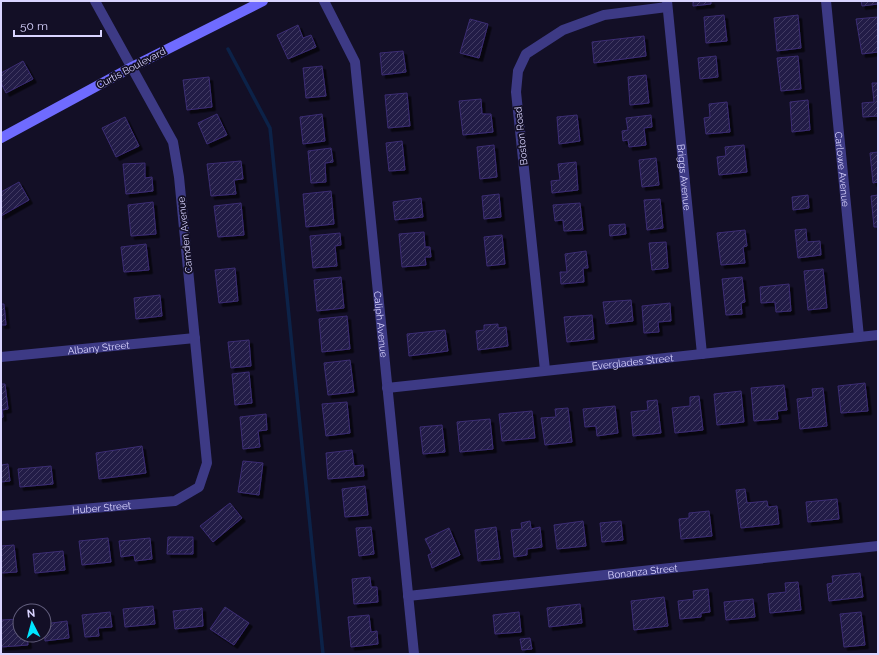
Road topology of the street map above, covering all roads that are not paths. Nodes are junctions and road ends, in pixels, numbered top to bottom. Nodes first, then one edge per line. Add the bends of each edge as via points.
1 (95, 1) edge
2 (263, 1) edge
3 (324, 1) edge
4 (826, 1) edge
5 (667, 4) edge
6 (132, 67) junction
7 (1, 138) edge
8 (878, 335) edge
9 (859, 337) junction
10 (195, 338) junction
11 (702, 354) junction
12 (1, 357) edge
13 (545, 370) junction
14 (387, 388) junction
15 (199, 487) joint
16 (1, 516) edge
17 (878, 546) edge
18 (408, 596) junction
19 (414, 654) edge

1 - 6 street, Camden Avenue
2 - 6 street, Curtis Boulevard
3 - 14 street, Caliph Avenue via 355,62
4 - 9 street, Carlowe Avenue
5 - 11 street, Briggs Avenue
5 - 13 street, Boston Road via 604,15 563,30 526,54 518,71 516,92
6 - 7 street, Curtis Boulevard
6 - 10 street, Camden Avenue via 174,142
8 - 9 street, Everglades Street
9 - 11 street, Everglades Street
10 - 12 street, Albany Street
10 - 15 street, Camden Avenue via 207,463
11 - 13 street, Everglades Street
13 - 14 street, Everglades Street
14 - 18 street, Caliph Avenue
15 - 16 street, Huber Street via 175,501
17 - 18 street, Bonanza Street
18 - 19 street, Caliph Avenue

